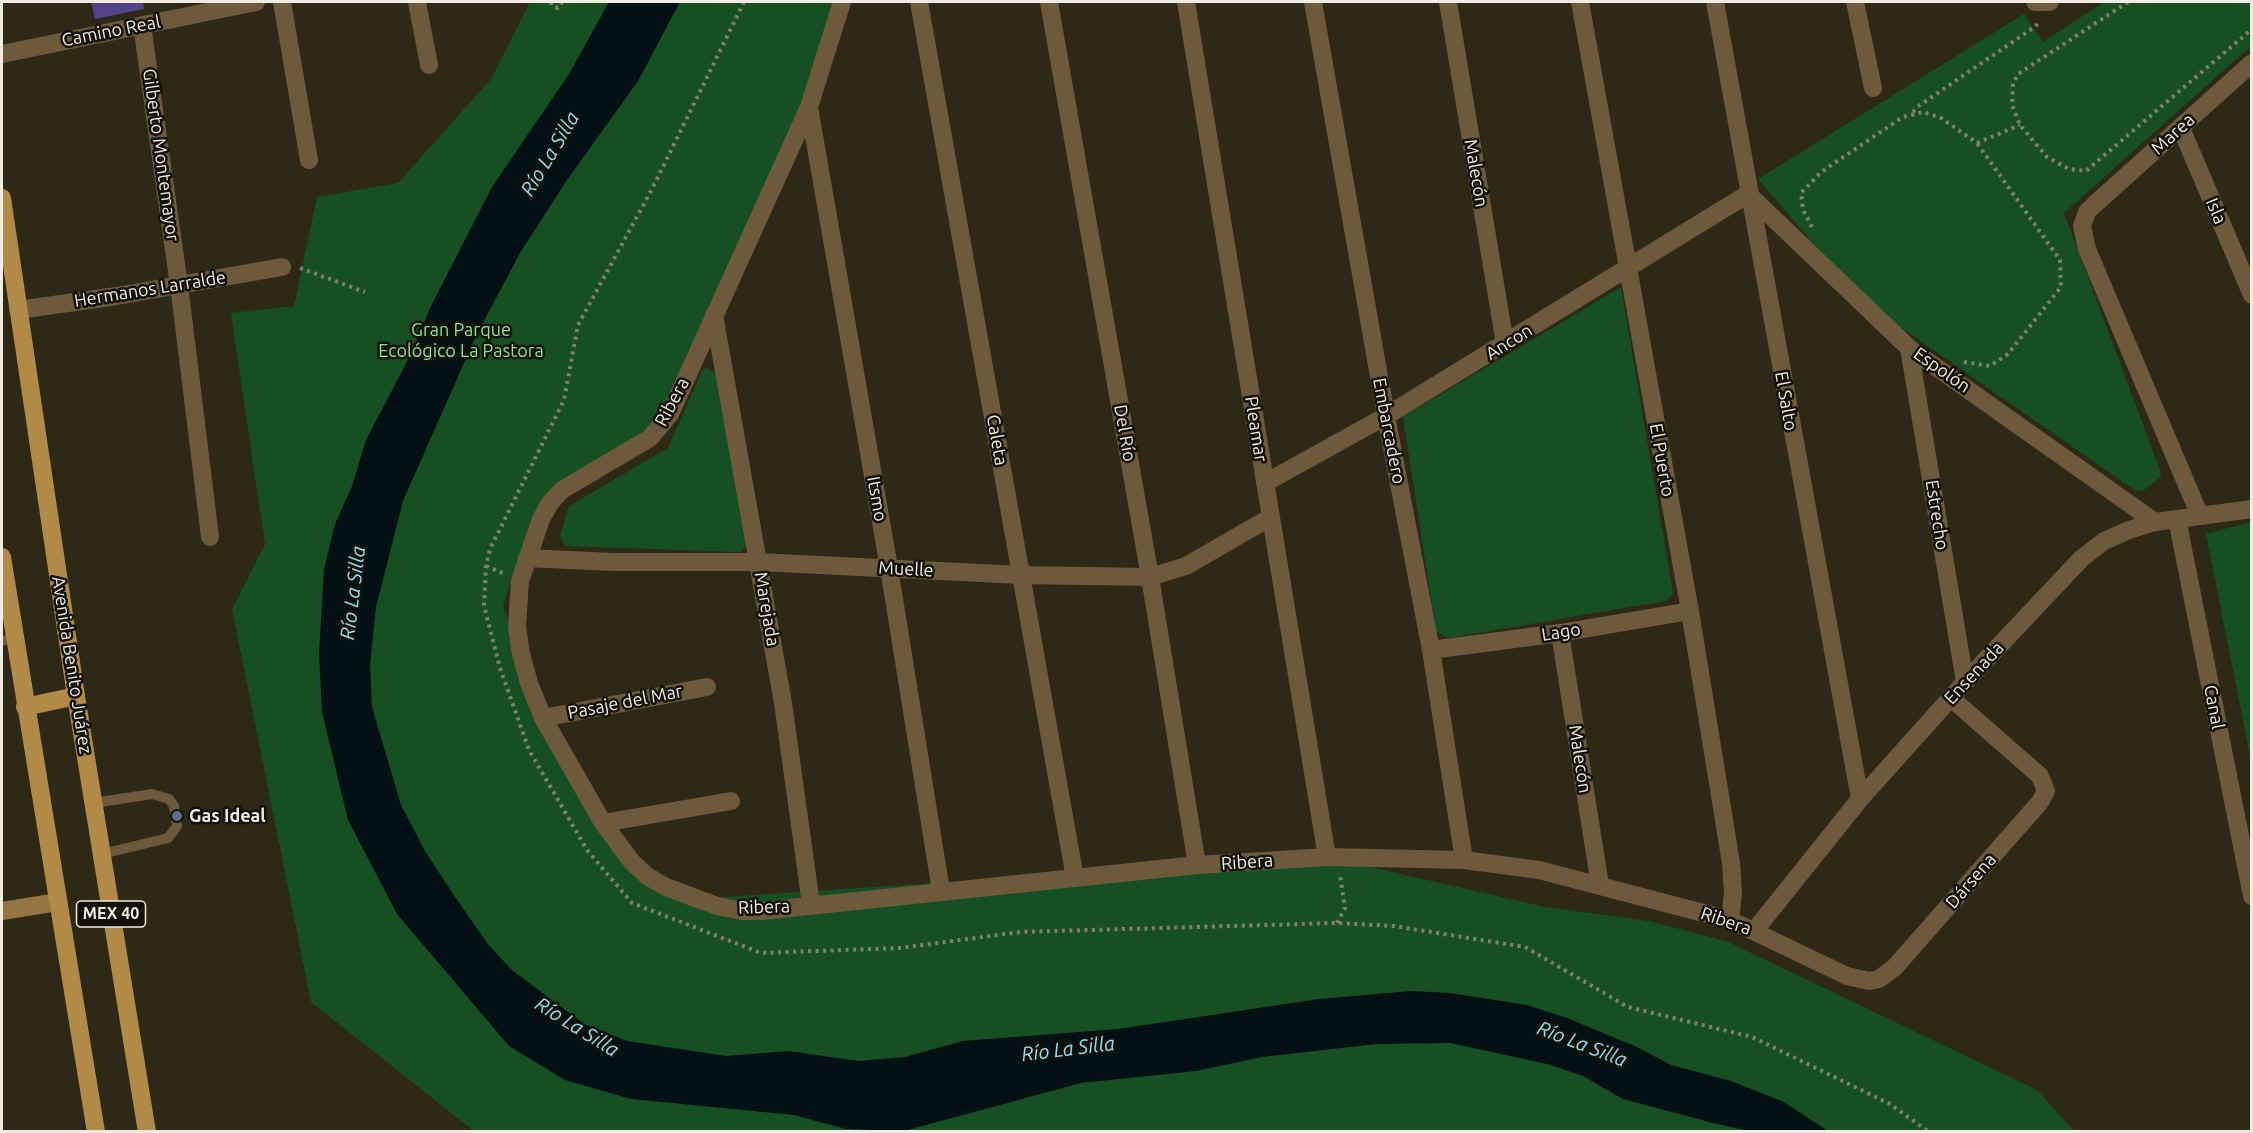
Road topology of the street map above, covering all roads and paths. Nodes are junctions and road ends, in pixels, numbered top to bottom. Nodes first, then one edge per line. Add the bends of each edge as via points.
1 (255, 2) edge
2 (282, 2) edge
3 (417, 2) edge
4 (551, 2) edge
5 (562, 2) edge
6 (744, 2) edge
7 (842, 2) edge
8 (919, 2) edge
9 (1049, 2) edge
10 (1186, 2) edge
11 (1313, 2) edge
12 (1448, 2) edge
13 (1580, 2) edge
14 (1715, 2) edge
15 (1855, 2) edge
16 (2043, 2) edge
17 (2128, 2) edge
18 (142, 25) junction
19 (2252, 29) edge
20 (2, 54) edge
21 (2252, 63) edge
22 (429, 64) dead end
23 (1874, 88) dead end
24 (810, 107) junction
25 (1913, 113) junction
26 (2020, 125) junction
27 (2181, 128) junction
28 (1977, 143) junction
29 (309, 160) dead end
30 (1748, 194) junction
31 (2, 198) edge
32 (1815, 234) dead end
33 (282, 267) joint
34 (1628, 267) junction
35 (179, 285) junction
36 (365, 292) dead end
37 (2252, 295) edge
38 (18, 310) junction
39 (714, 315) junction
40 (1505, 344) junction
41 (1909, 348) junction
42 (1957, 358) dead end
43 (1386, 416) junction
44 (1265, 483) junction
45 (2252, 509) edge
46 (2200, 516) junction
47 (1271, 517) junction
48 (2177, 519) junction
49 (2155, 522) junction
50 (210, 537) dead end
51 (2, 557) edge
52 (527, 558) junction
53 (759, 562) junction
54 (889, 568) junction
55 (1021, 576) junction
56 (1150, 577) junction
57 (1690, 611) junction
58 (1560, 633) junction
59 (8, 639) edge
60 (1431, 650) junction
61 (1965, 682) junction
62 (707, 687) dead end
63 (76, 696) junction
64 (1951, 698) junction
65 (25, 708) junction
66 (543, 718) junction
67 (1860, 799) junction
68 (731, 801) dead end
69 (94, 803) junction
70 (603, 824) junction
71 (102, 854) junction
72 (1332, 857) junction
73 (1464, 860) junction
74 (1197, 865) junction
75 (1075, 878) junction
76 (1600, 885) junction
77 (941, 891) junction
78 (2252, 896) edge
79 (58, 902) junction
80 (811, 904) junction
81 (2, 911) edge
82 (1730, 920) junction
83 (1337, 923) junction
84 (1755, 930) junction
85 (1879, 980) joint
86 (96, 1131) edge
87 (147, 1131) edge
88 (1929, 1131) edge

1 - 18 street, Camino Real
2 - 29 street
3 - 22 street
4 - 5 path via 558,8
6 - 83 path via 578,325 564,400 488,558 484,606 500,668 529,750 587,850 632,903 761,953 900,948 1020,932
7 - 24 street, Ribera
8 - 55 street, Caleta
9 - 56 street, Del Río
10 - 44 street, Pleamar
11 - 43 street, Embarcadero
12 - 40 street, Malecón
13 - 34 street, El Puerto
14 - 30 street, El Salto
15 - 23 street
16 - 25 path via 2036,26
17 - 26 path via 2018,74 2013,84 2012,105
18 - 20 street, Camino Real
18 - 35 street, Gilberto Montemayor
19 - 26 path via 2086,171 2069,170 2054,162
21 - 27 street, Marea
24 - 39 street, Ribera
24 - 54 street, Itsmo
25 - 28 path via 1941,118
25 - 32 path via 1821,172 1802,193 1803,210
26 - 28 path
27 - 37 street, Isla
27 - 46 street, Marea via 2094,205 2082,226 2087,249
28 - 42 path via 2060,260 2061,287 2008,354 1990,366
30 - 34 street, Ancon
30 - 41 street, Espolón
30 - 67 street, El Salto
31 - 38 main road, Avenida Benito Juárez / MEX 40
33 - 35 street, Hermanos Larralde
33 - 36 path via 295,266
34 - 40 street, Ancon
34 - 57 street, El Puerto
35 - 38 street, Hermanos Larralde
35 - 50 street, Gilberto Montemayor
38 - 63 main road, Avenida Benito Juárez / MEX 40
39 - 52 street, Ribera via 661,428 637,448 562,490 541,519
39 - 53 street, Marejada
40 - 43 street, Ancon
41 - 49 street, Espolón
41 - 61 street, Estrecho
43 - 44 street, Ancon
43 - 60 street, Embarcadero
44 - 47 street, Pleamar
45 - 46 street, Ensenada
46 - 48 street, Ensenada
47 - 56 street, Muelle via 1186,567
47 - 72 street, Pleamar
48 - 49 street, Ensenada
48 - 78 street, Canal
49 - 61 street, Ensenada via 2104,541 2081,559
51 - 59 main road, MEX 40
52 - 53 street, Muelle
52 - 66 street, Ribera via 519,589 517,627 529,683
53 - 54 street, Muelle
53 - 80 street, Marejada
54 - 55 street, Muelle
54 - 77 street, Itsmo
55 - 56 street, Muelle
55 - 75 street, Caleta
56 - 74 street, Del Río
57 - 58 street, Lago
57 - 82 street, El Puerto via 1731,863 1734,893
58 - 60 street, Lago
58 - 76 street, Malecón
59 - 65 main road, MEX 40
60 - 73 street, Embarcadero
61 - 64 street, Ensenada
62 - 66 street, Pasaje del Mar
63 - 65 main road
63 - 69 main road, Avenida Benito Juárez / MEX 40
64 - 67 street, Ensenada
64 - 85 street, Dársena via 2040,776 2046,787 2044,797 1895,967
65 - 79 main road, MEX 40
66 - 70 street, Ribera
67 - 84 street, Ensenada
68 - 70 street
69 - 71 main road, Avenida Benito Juárez / MEX 40
69 - 71 lane via 152,794 169,799 174,806 177,826 168,838
70 - 80 street, Ribera via 647,876 694,898 742,912
71 - 87 main road, Avenida Benito Juárez / MEX 40
72 - 73 street, Ribera
72 - 74 street, Ribera
72 - 83 path via 1345,908
73 - 76 street, Ribera via 1539,870
74 - 75 street, Ribera
75 - 77 street, Ribera
76 - 82 street, Ribera
77 - 80 street, Ribera
79 - 81 street
79 - 86 main road, MEX 40
82 - 84 street, Ribera
83 - 88 path via 1394,926 1525,946 1628,1007 1752,1037 1890,1104
84 - 85 street, Ribera via 1854,979

